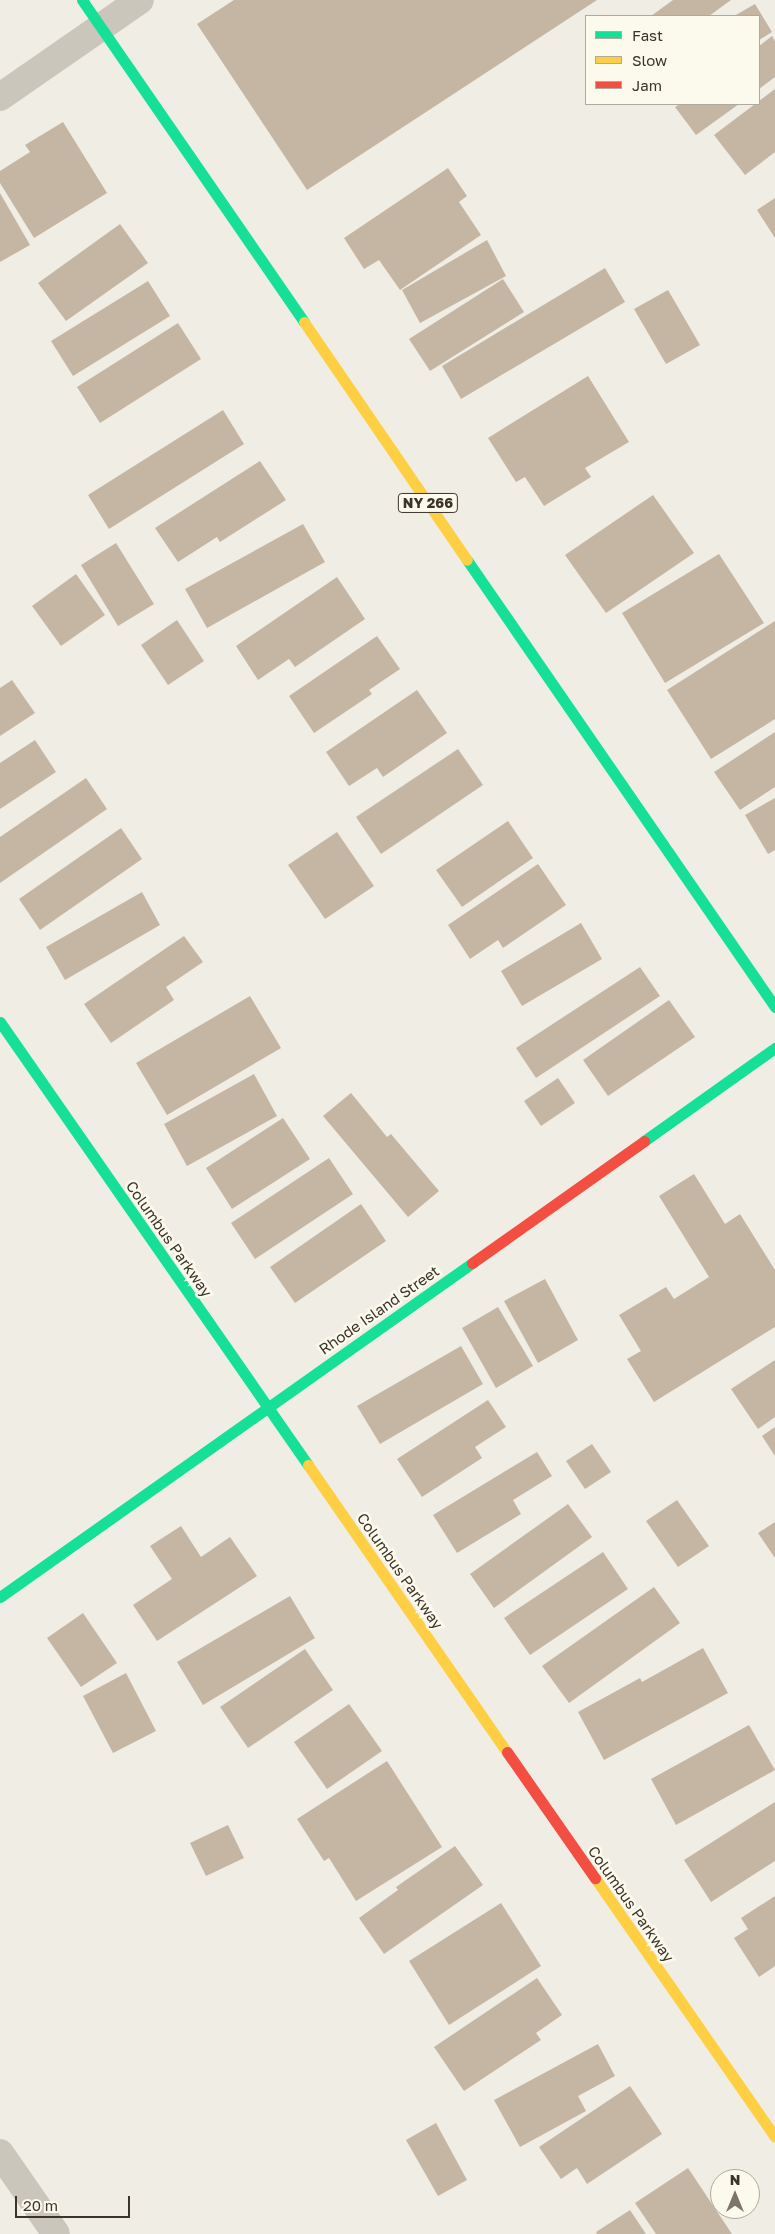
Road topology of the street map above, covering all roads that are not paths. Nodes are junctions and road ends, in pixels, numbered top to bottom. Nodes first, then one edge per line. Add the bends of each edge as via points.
1 (82, 0) edge
2 (140, 0) edge
3 (101, 27) junction
4 (0, 97) edge
5 (775, 1007) edge
6 (0, 1022) edge
7 (775, 1048) edge
8 (268, 1407) junction
9 (0, 1597) edge
10 (775, 2137) edge
11 (0, 2153) edge
12 (56, 2234) edge

1 - 3 street, NY 266
2 - 3 street
3 - 4 street
3 - 5 street, NY 266
6 - 8 street, Columbus Parkway
7 - 8 street, Rhode Island Street
8 - 9 street, Rhode Island Street
8 - 10 street, Columbus Parkway
11 - 12 street

